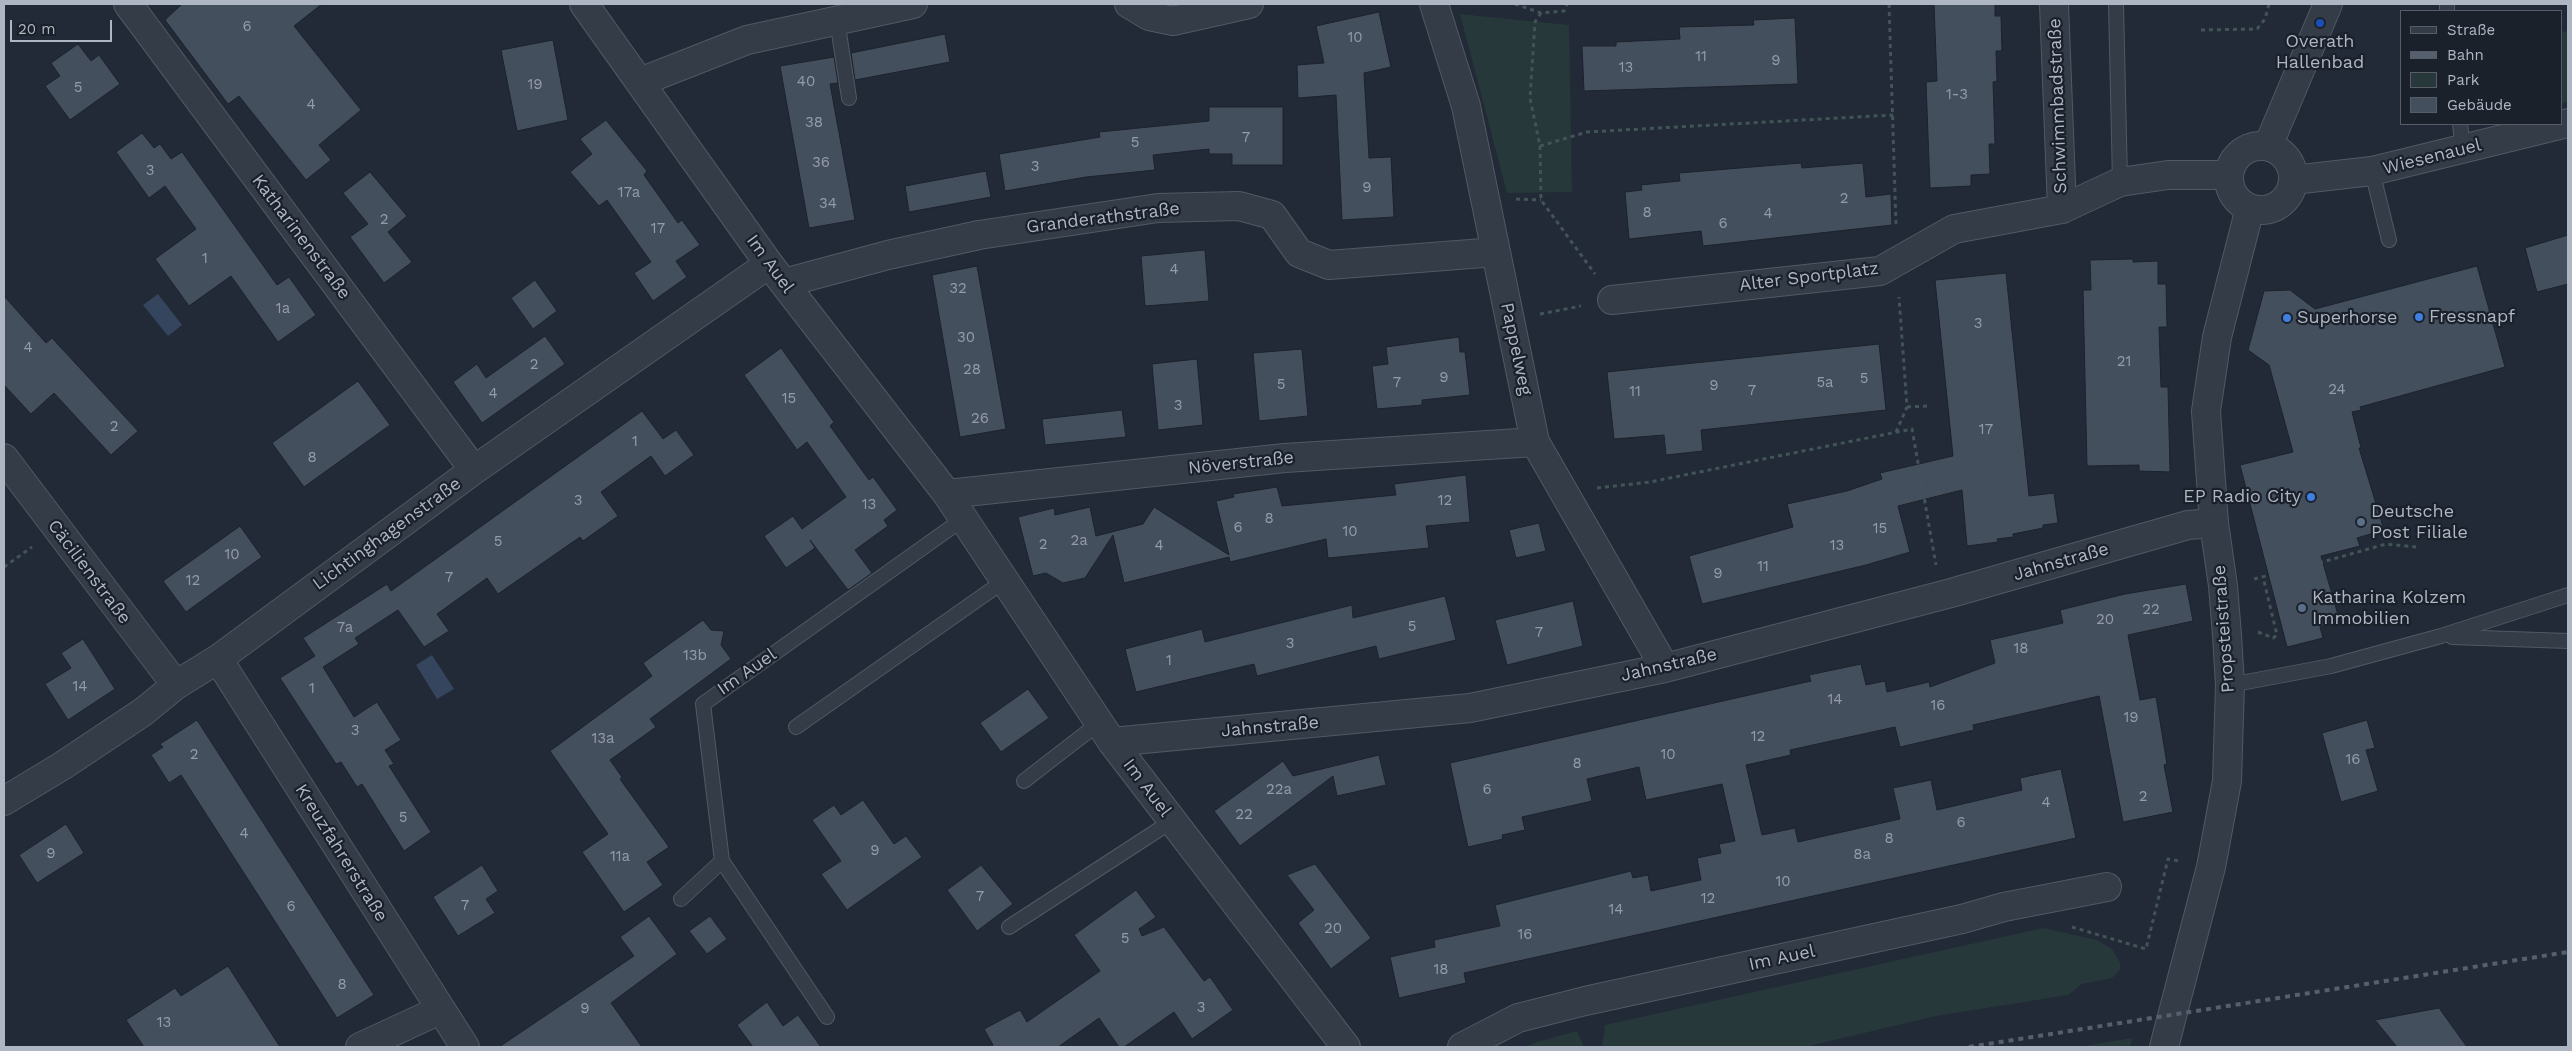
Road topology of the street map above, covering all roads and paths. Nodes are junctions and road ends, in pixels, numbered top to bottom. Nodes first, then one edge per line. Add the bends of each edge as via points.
1 (128, 4) edge
2 (584, 4) edge
3 (913, 4) edge
4 (1129, 4) edge
5 (1249, 4) edge
6 (1434, 4) edge
7 (1514, 4) edge
8 (1567, 4) edge
9 (1888, 4) edge
10 (2054, 4) edge
11 (2116, 4) edge
12 (2269, 4) edge
13 (2328, 4) edge
14 (1540, 13) junction
15 (837, 20) junction
16 (2201, 30) dead end
17 (640, 82) junction
18 (849, 98) dead end
19 (1893, 115) junction
20 (2553, 125) edge
21 (2462, 137) edge
22 (1540, 146) junction
23 (2268, 146) junction
24 (2372, 171) junction
25 (2229, 175) junction
26 (2293, 180) junction
27 (2120, 182) junction
28 (2250, 208) junction
29 (2062, 209) junction
30 (2389, 240) dead end
31 (1496, 252) junction
32 (1897, 262) junction
33 (776, 274) junction
34 (1612, 300) junction
35 (1510, 320) junction
36 (1927, 406) dead end
37 (1907, 407) junction
38 (1896, 432) junction
39 (1535, 442) junction
40 (4, 458) edge
41 (474, 470) junction
42 (1564, 492) junction
43 (947, 494) junction
44 (963, 519) junction
45 (2214, 523) junction
46 (2416, 547) dead end
47 (2320, 563) dead end
48 (1004, 580) junction
49 (2250, 580) dead end
50 (1941, 595) junction
51 (2568, 596) edge
52 (2256, 631) dead end
53 (2441, 636) junction
54 (2568, 641) edge
55 (218, 659) junction
56 (1665, 668) junction
57 (176, 685) junction
58 (2230, 685) junction
59 (796, 727) dead end
60 (1106, 732) junction
61 (1024, 781) dead end
62 (4, 801) edge
63 (1172, 821) junction
64 (722, 861) junction
65 (2166, 868) dead end
66 (2107, 887) dead end
67 (681, 899) dead end
68 (2070, 926) dead end
69 (1009, 927) dead end
70 (440, 1010) junction
71 (827, 1017) dead end
72 (360, 1047) edge
73 (465, 1047) edge
74 (1346, 1047) edge
75 (1462, 1047) edge
76 (2164, 1047) edge

1 - 41 street, Katharinenstraße
2 - 17 street, Im Auel
3 - 15 street
4 - 5 street via 1149,16 1173,21
6 - 31 street, Pappelweg via 1466,106
7 - 14 path
8 - 14 path via 1564,11
9 - 19 path
10 - 29 street, Schwimmbadstraße
11 - 27 lane
12 - 16 path via 2265,19 2257,28
13 - 23 street
14 - 22 path via 1535,22 1530,98
15 - 17 street via 747,40
15 - 18 lane
17 - 33 street, Im Auel
19 - 22 path via 1587,132
19 - 32 path
20 - 21 street, Wiesenauel
21 - 24 street, Wiesenauel
22 - 34 path via 1540,200
23 - 25 street via 2257,146 2238,156
23 - 26 street via 2284,155
24 - 26 street, Wiesenauel
24 - 30 lane
25 - 27 street, Alter Sportplatz via 2168,175
25 - 28 street via 2234,195
26 - 28 street via 2286,198 2278,204 2260,210
27 - 29 street, Alter Sportplatz
28 - 45 street, Propsteistraße via 2217,337 2206,411
29 - 32 street, Alter Sportplatz via 1954,229
31 - 33 street, Granderathstraße via 1329,265 1299,253 1272,215 1239,206 1158,208 979,235
31 - 35 street, Pappelweg
32 - 34 street, Alter Sportplatz via 1880,271
32 - 37 path
33 - 41 street, Lichtinghagenstraße
33 - 43 street, Im Auel
34 - 35 path
35 - 39 street, Pappelweg
36 - 37 path
37 - 38 path
38 - 42 path via 1650,482
38 - 50 path via 1912,429
39 - 42 street, Pappelweg
39 - 43 street, Növerstraße via 1285,458
40 - 57 street, Cäcilienstraße
41 - 55 street, Lichtinghagenstraße
42 - 56 street, Pappelweg
43 - 44 street, Im Auel
44 - 48 street, Im Auel
44 - 64 lane, Im Auel via 703,704
45 - 50 street, Jahnstraße via 2188,525
45 - 58 street, Propsteistraße via 2223,586
46 - 47 path via 2386,544
48 - 59 lane
48 - 60 street, Im Auel
49 - 52 path via 2264,577 2277,634 2272,638
50 - 56 street, Jahnstraße
51 - 53 lane
53 - 54 lane
53 - 58 lane via 2331,666
55 - 57 street, Lichtinghagenstraße
55 - 70 street, Kreuzfahrerstraße
56 - 60 street, Jahnstraße via 1470,708
57 - 62 street, Lichtinghagenstraße via 144,712
58 - 76 street, Propsteistraße via 2227,781 2212,868
60 - 61 lane
60 - 63 street, Im Auel
63 - 69 lane
63 - 74 street, Im Auel
64 - 67 lane
64 - 71 lane
65 - 68 path via 2146,949
66 - 75 street, Im Auel via 1576,1003 1518,1018
70 - 72 street
70 - 73 street, Kreuzfahrerstraße

